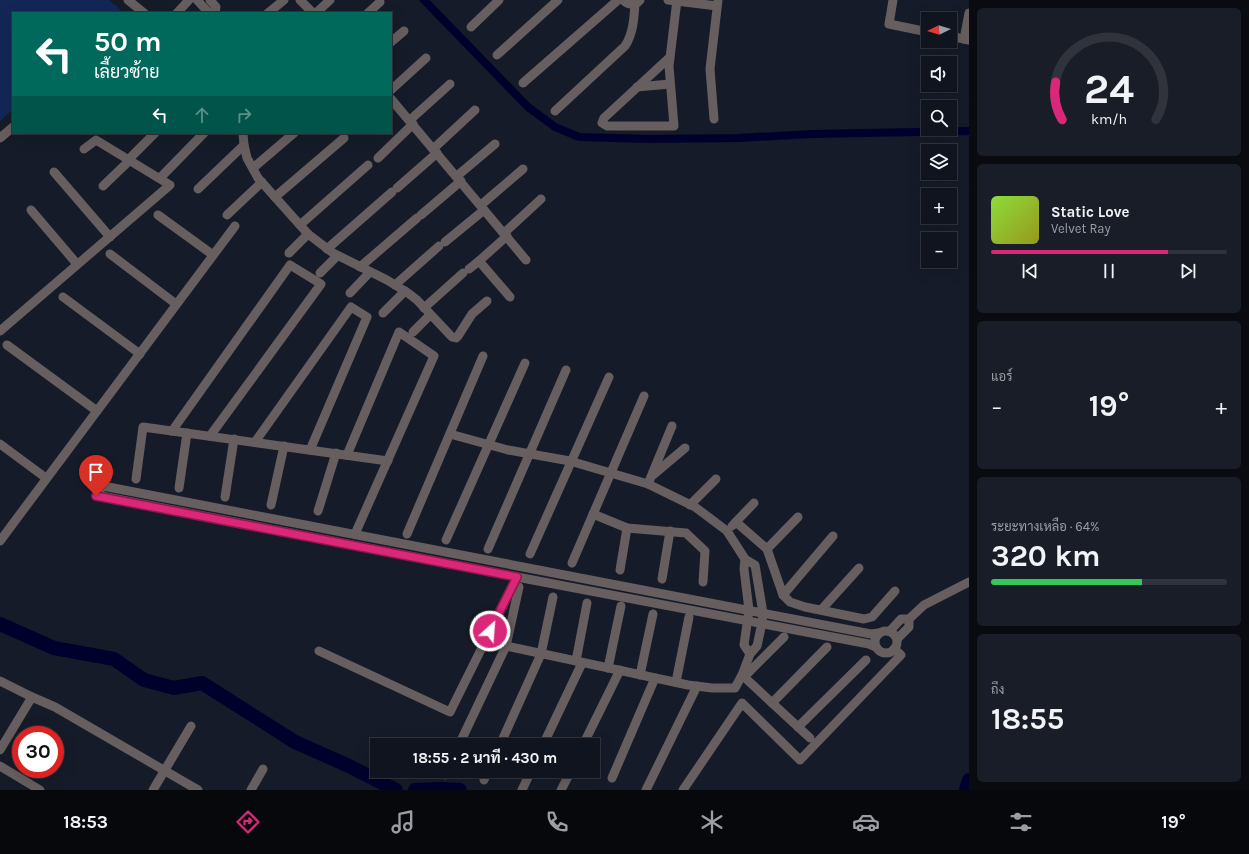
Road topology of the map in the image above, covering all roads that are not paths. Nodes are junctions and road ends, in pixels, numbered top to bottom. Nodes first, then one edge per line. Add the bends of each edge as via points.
1 (128, 0) edge
2 (189, 0) edge
3 (196, 0) edge
4 (224, 0) edge
5 (284, 0) edge
6 (300, 0) edge
7 (330, 0) edge
8 (500, 0) edge
9 (558, 0) edge
10 (618, 0) edge
11 (623, 0) edge
12 (674, 0) edge
13 (893, 0) edge
14 (380, 2) dead end
15 (637, 2) edge
16 (717, 3) edge
17 (214, 6) edge
18 (143, 12) edge
19 (178, 12) edge
20 (208, 12) edge
21 (269, 12) edge
22 (312, 12) edge
23 (317, 12) edge
24 (369, 12) edge
25 (969, 13) edge
26 (470, 27) dead end
27 (404, 31) dead end
28 (921, 31) edge
29 (966, 40) edge
30 (392, 41) edge
31 (497, 55) dead end
32 (670, 57) junction
33 (426, 58) dead end
34 (450, 84) dead end
35 (523, 84) dead end
36 (670, 84) junction
37 (637, 87) junction
38 (392, 89) edge
39 (392, 100) edge
40 (475, 110) dead end
41 (555, 111) dead end
42 (714, 119) dead end
43 (411, 122) junction
44 (12, 128) edge
45 (153, 134) edge
46 (203, 134) edge
47 (243, 134) edge
48 (293, 134) edge
49 (0, 138) edge
50 (344, 138) dead end
51 (495, 144) dead end
52 (244, 145) junction
53 (84, 149) dead end
54 (435, 151) junction
55 (378, 158) dead end
56 (131, 159) junction
57 (368, 165) dead end
58 (252, 168) junction
59 (524, 169) dead end
60 (54, 172) dead end
61 (162, 176) dead end
62 (459, 179) junction
63 (262, 182) junction
64 (103, 186) dead end
65 (198, 189) dead end
66 (275, 197) junction
67 (541, 199) dead end
68 (483, 208) junction
69 (31, 210) dead end
70 (158, 215) dead end
71 (227, 215) dead end
72 (300, 225) junction
73 (234, 226) dead end
74 (308, 234) junction
75 (505, 235) junction
76 (110, 237) junction
77 (327, 249) junction
78 (288, 253) dead end
79 (110, 254) dead end
80 (213, 255) junction
81 (337, 256) junction
82 (526, 260) dead end
83 (479, 261) junction
84 (77, 264) junction
85 (360, 267) junction
86 (370, 272) junction
87 (320, 273) dead end
88 (395, 285) junction
89 (405, 291) junction
90 (350, 293) dead end
91 (63, 297) dead end
92 (510, 297) dead end
93 (487, 301) dead end
94 (176, 304) junction
95 (427, 311) junction
96 (383, 313) dead end
97 (0, 331) edge
98 (413, 332) dead end
99 (7, 345) dead end
100 (140, 354) junction
101 (483, 356) dead end
102 (524, 363) dead end
103 (566, 370) dead end
104 (609, 377) dead end
105 (644, 396) dead end
106 (97, 411) junction
107 (672, 426) dead end
108 (172, 431) junction
109 (187, 433) junction
110 (450, 434) junction
111 (210, 436) junction
112 (234, 439) junction
113 (256, 442) junction
114 (0, 444) edge
115 (488, 444) junction
116 (284, 446) junction
117 (685, 448) dead end
118 (310, 450) junction
119 (336, 453) junction
120 (530, 454) junction
121 (347, 455) junction
122 (388, 461) junction
123 (571, 461) junction
124 (611, 473) junction
125 (46, 478) junction
126 (136, 479) dead end
127 (716, 479) dead end
128 (650, 480) junction
129 (179, 488) dead end
130 (225, 497) dead end
131 (754, 503) dead end
132 (271, 505) dead end
133 (690, 505) junction
134 (318, 511) dead end
135 (593, 514) junction
136 (798, 517) dead end
137 (736, 522) junction
138 (627, 528) junction
139 (670, 531) junction
140 (727, 531) junction
141 (355, 534) junction
142 (407, 534) dead end
143 (833, 536) dead end
144 (0, 540) edge
145 (446, 540) dead end
146 (488, 549) dead end
147 (767, 549) junction
148 (530, 554) dead end
149 (746, 559) junction
150 (572, 563) dead end
151 (859, 568) dead end
152 (620, 570) dead end
153 (517, 577) junction
154 (662, 579) dead end
155 (599, 582) junction
156 (703, 582) dead end
157 (969, 582) edge
158 (520, 587) dead end
159 (895, 591) dead end
160 (597, 592) junction
161 (783, 595) junction
162 (553, 597) dead end
163 (587, 603) dead end
164 (621, 606) dead end
165 (749, 610) junction
166 (820, 610) junction
167 (763, 613) junction
168 (653, 614) dead end
169 (689, 617) dead end
170 (909, 619) junction
171 (747, 620) junction
172 (762, 623) junction
173 (890, 631) junction
174 (879, 633) junction
175 (784, 637) dead end
176 (897, 639) junction
177 (506, 646) junction
178 (827, 647) dead end
179 (876, 647) junction
180 (894, 649) junction
181 (319, 651) dead end
182 (542, 654) junction
183 (750, 654) junction
184 (866, 660) dead end
185 (579, 662) junction
186 (608, 668) junction
187 (620, 670) junction
188 (640, 675) junction
189 (743, 676) junction
190 (656, 678) junction
191 (0, 680) edge
192 (676, 682) junction
193 (697, 686) junction
194 (32, 697) junction
195 (772, 703) junction
196 (191, 726) dead end
197 (798, 726) junction
198 (462, 738) edge
199 (503, 738) edge
200 (546, 738) edge
201 (587, 738) edge
202 (810, 738) dead end
203 (0, 750) edge
204 (0, 766) edge
205 (263, 768) dead end
206 (164, 770) junction
207 (528, 778) edge
208 (567, 778) edge
209 (612, 778) dead end
210 (40, 790) edge
211 (152, 790) edge
212 (198, 790) edge
213 (251, 790) edge
214 (522, 790) edge
215 (561, 790) edge
216 (646, 790) edge
217 (684, 790) edge

1 - 18 street
2 - 19 street
3 - 20 street
4 - 17 street
5 - 21 street
6 - 22 street
7 - 23 street
8 - 26 street
9 - 31 street
10 - 35 street
11 - 15 street via 630,4
12 - 16 street
12 - 32 street
13 - 28 street via 889,24
14 - 24 street
15 - 41 street via 632,31 625,46
16 - 42 street via 710,69
25 - 29 street
27 - 30 street
32 - 36 street
32 - 37 street
33 - 38 street
34 - 43 street
36 - 37 street
36 - 37 street via 674,126 607,126 602,123 604,118
39 - 43 street
40 - 54 street
43 - 54 street
43 - 55 street
44 - 49 street
45 - 56 street
46 - 61 street
47 - 52 street
48 - 58 street
50 - 66 street
51 - 62 street
52 - 58 street
52 - 65 street
53 - 56 street via 96,140
54 - 62 street
54 - 77 street
56 - 64 street
56 - 76 street via 170,185
57 - 72 street
58 - 63 street
59 - 68 street
60 - 76 street
62 - 68 street
62 - 85 street
63 - 66 street
63 - 71 street
66 - 72 street
67 - 75 street
68 - 75 street
68 - 88 street
69 - 84 street
70 - 80 street
72 - 74 street
73 - 80 street
74 - 77 street
74 - 78 street
75 - 82 street
75 - 83 street
76 - 84 street
77 - 81 street
79 - 94 street
80 - 94 street
81 - 85 street
81 - 87 street
83 - 92 street
83 - 95 street
84 - 97 street
85 - 86 street
86 - 88 street
86 - 90 street
88 - 89 street
89 - 95 street
89 - 96 street
91 - 100 street
93 - 95 street via 472,314 456,338
94 - 100 street
95 - 98 street
99 - 106 street
100 - 106 street
101 - 110 street
102 - 115 street
103 - 120 street
104 - 123 street
105 - 124 street
106 - 125 street
107 - 128 street
108 - 109 street
108 - 111 street via 290,265 321,284
108 - 126 street via 143,427
109 - 111 street
109 - 129 street
110 - 115 street
110 - 142 street
111 - 112 street
112 - 113 street
112 - 130 street
113 - 116 street
113 - 118 street via 352,307 367,317
114 - 125 street
115 - 120 street
115 - 145 street
116 - 118 street
116 - 132 street
117 - 128 street
118 - 119 street
119 - 121 street
119 - 134 street
120 - 123 street
120 - 146 street
121 - 122 street
121 - 122 street via 399,332 434,356
122 - 141 street
123 - 124 street
123 - 148 street
124 - 128 street
124 - 135 street
125 - 144 street
127 - 133 street
128 - 133 street
131 - 137 street
133 - 140 street
135 - 138 street
135 - 150 street
136 - 147 street
137 - 140 street
137 - 147 street
138 - 139 street
138 - 152 street
139 - 154 street
139 - 156 street via 686,532 704,551
140 - 149 street
141 - 153 street via 103,486 96,496
141 - 155 street
143 - 161 street
147 - 161 street
149 - 165 street via 744,569
149 - 167 street via 755,565
151 - 166 street
153 - 160 street
153 - 181 street via 450,712
155 - 160 street
155 - 165 street
157 - 170 street via 924,605
158 - 177 street
159 - 166 street via 872,617 864,619
160 - 171 street
161 - 166 street via 790,602
162 - 182 street
163 - 185 street
164 - 186 street
165 - 167 street
165 - 171 street
167 - 172 street
167 - 174 street via 871,634
168 - 188 street
169 - 192 street
170 - 173 street via 901,619
170 - 176 street via 909,627
171 - 172 street
171 - 183 street via 744,645
172 - 179 street
172 - 183 street via 757,646
173 - 174 street
173 - 176 street
174 - 179 street via 875,639
175 - 189 street
176 - 180 street
177 - 182 street
177 - 198 street
178 - 195 street
179 - 180 street via 885,653
180 - 217 street via 901,655 800,760 742,702
182 - 185 street
182 - 199 street
183 - 189 street
184 - 197 street
185 - 186 street
185 - 200 street
186 - 187 street
187 - 188 street
187 - 201 street
188 - 190 street
189 - 193 street via 735,688
189 - 195 street
190 - 192 street
190 - 209 street
191 - 194 street
192 - 193 street
193 - 216 street
194 - 203 street
194 - 206 street via 55,707
195 - 197 street
196 - 206 street
197 - 202 street
204 - 210 street
205 - 213 street
206 - 211 street
206 - 212 street
207 - 214 street
208 - 215 street

